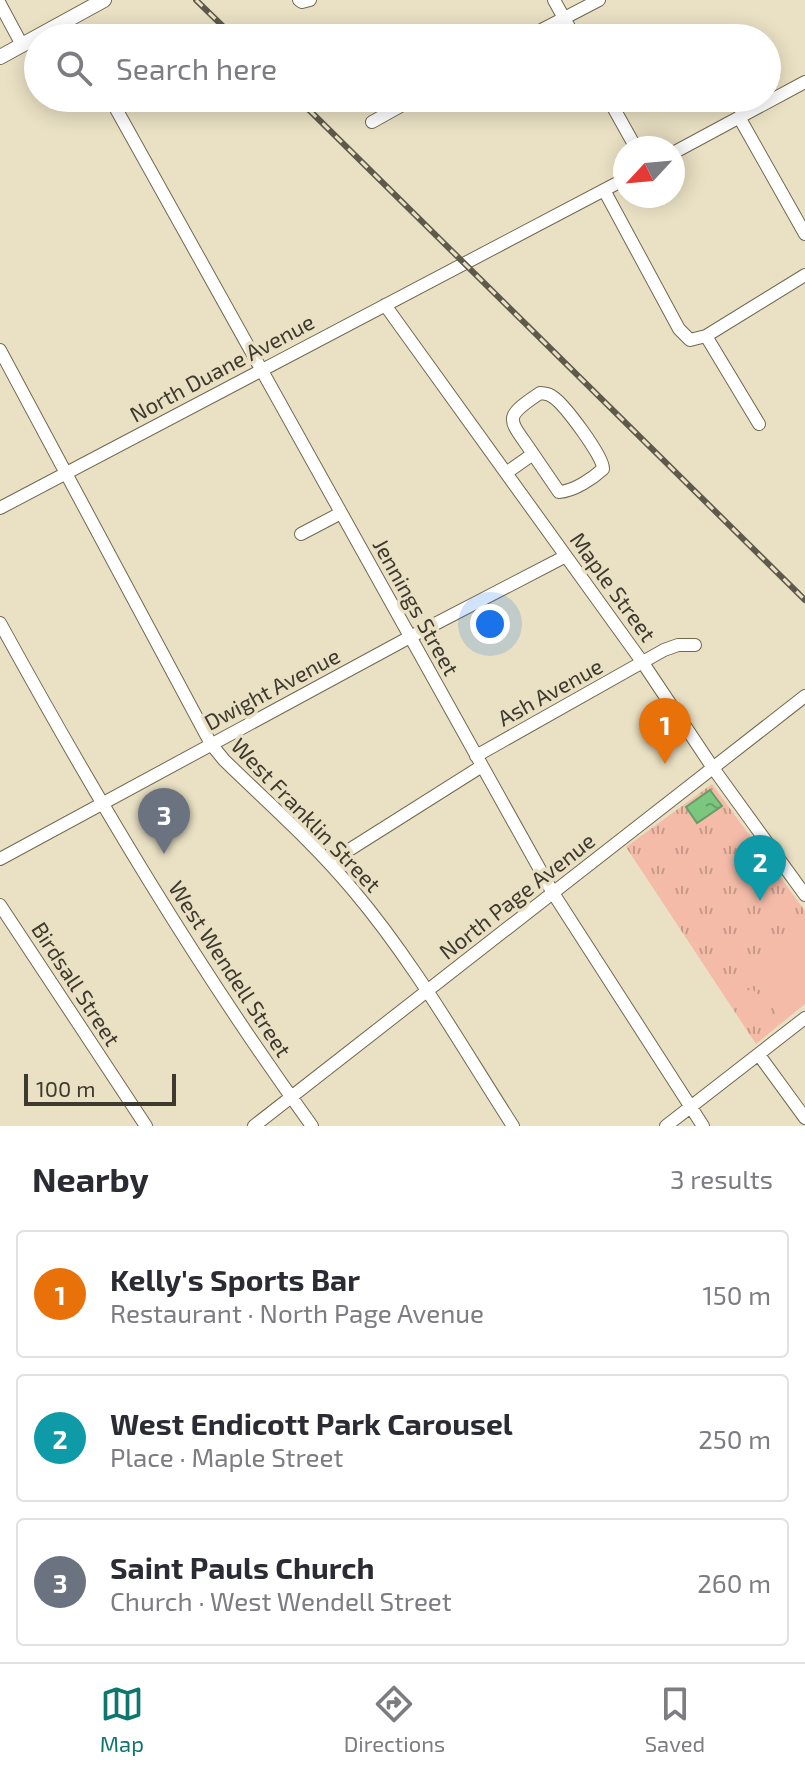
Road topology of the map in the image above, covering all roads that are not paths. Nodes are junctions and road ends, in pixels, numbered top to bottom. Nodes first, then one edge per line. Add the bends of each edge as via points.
1 (104, 0) edge
2 (299, 0) edge
3 (310, 0) edge
4 (554, 0) edge
5 (599, 0) edge
6 (0, 4) edge
7 (565, 18) junction
8 (67, 21) junction
9 (61, 24) edge
10 (69, 24) edge
11 (553, 24) edge
12 (568, 24) edge
13 (22, 45) joint
14 (0, 57) edge
15 (805, 82) edge
16 (781, 95) edge
17 (118, 112) edge
18 (390, 112) edge
19 (616, 112) edge
20 (748, 112) edge
21 (739, 117) junction
22 (372, 122) dead end
23 (629, 136) edge
24 (685, 146) edge
25 (613, 185) edge
26 (604, 190) junction
27 (805, 234) edge
28 (805, 275) edge
29 (385, 305) junction
30 (706, 336) junction
31 (0, 350) edge
32 (261, 369) junction
33 (759, 424) dead end
34 (533, 454) junction
35 (66, 472) junction
36 (506, 473) junction
37 (0, 508) edge
38 (341, 513) junction
39 (301, 534) dead end
40 (566, 556) junction
41 (0, 623) edge
42 (410, 637) junction
43 (695, 645) dead end
44 (643, 663) junction
45 (805, 696) edge
46 (211, 744) junction
47 (479, 761) junction
48 (713, 768) junction
49 (101, 805) junction
50 (0, 859) edge
51 (330, 862) junction
52 (553, 893) junction
53 (805, 895) edge
54 (0, 905) edge
55 (426, 992) junction
56 (805, 1018) edge
57 (759, 1055) junction
58 (291, 1097) junction
59 (691, 1106) junction
60 (805, 1118) edge
61 (146, 1126) edge
62 (254, 1126) edge
63 (312, 1126) edge
64 (513, 1126) edge
65 (666, 1126) edge
66 (703, 1126) edge

1 - 8 main road
2 - 3 street
4 - 7 street
5 - 7 street
6 - 13 street
7 - 11 street
7 - 12 street
8 - 9 main road
8 - 10 street
13 - 14 main road
15 - 16 street
17 - 32 street, Jennings Street
18 - 22 street
19 - 23 street
20 - 21 street
21 - 24 street
21 - 27 street
25 - 26 street, North Duane Avenue
26 - 29 street, North Duane Avenue
26 - 30 street via 679,329 690,340
28 - 30 street
29 - 32 street, North Duane Avenue
29 - 36 street, Maple Street
30 - 33 street
31 - 35 street, West Franklin Street
32 - 35 street, North Duane Avenue
32 - 38 street, Jennings Street
34 - 34 street via 512,415 540,393 548,394 593,446 603,469 559,492
34 - 36 street
35 - 37 street, North Duane Avenue
35 - 46 street, West Franklin Street
36 - 40 street, Maple Street
38 - 39 street
38 - 42 street, Jennings Street
40 - 42 street, Dwight Avenue
40 - 44 street, Maple Street
41 - 49 street, West Wendell Street
42 - 46 street, Dwight Avenue
42 - 47 street, Jennings Street
43 - 44 street, Ash Avenue via 664,650
44 - 47 street, Ash Avenue
44 - 48 street, Maple Street
45 - 48 street, North Page Avenue
46 - 49 street, Dwight Avenue
46 - 51 street, West Franklin Street
47 - 51 street, Ash Avenue
47 - 52 street, Jennings Street
48 - 52 street, North Page Avenue
48 - 53 street, Maple Street
49 - 50 street, Dwight Avenue
49 - 58 street, West Wendell Street
51 - 55 street, West Franklin Street
52 - 55 street, North Page Avenue
52 - 59 street, Jennings Street
54 - 61 street, Birdsall Street
55 - 58 street, North Page Avenue
55 - 64 street, West Franklin Street
56 - 57 street
57 - 59 street
57 - 60 street
58 - 62 street, North Page Avenue
58 - 63 street, West Wendell Street
59 - 65 street
59 - 66 street, Jennings Street

